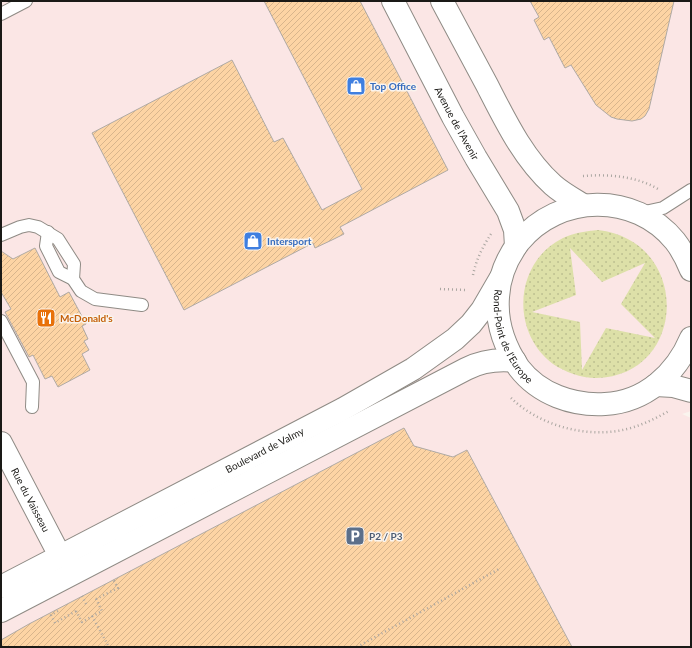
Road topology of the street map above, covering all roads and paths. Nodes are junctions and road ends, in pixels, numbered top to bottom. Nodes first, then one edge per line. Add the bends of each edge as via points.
1 (26, 1) edge
2 (393, 1) edge
3 (442, 1) edge
4 (1, 14) edge
5 (691, 190) edge
6 (583, 205) junction
7 (508, 211) junction
8 (639, 213) junction
9 (1, 235) edge
10 (516, 246) junction
11 (691, 270) edge
12 (500, 279) junction
13 (472, 282) dead end
14 (440, 289) dead end
15 (142, 305) dead end
16 (1, 321) edge
17 (471, 324) junction
18 (691, 338) edge
19 (515, 361) junction
20 (656, 385) junction
21 (691, 391) edge
22 (508, 395) dead end
23 (32, 407) dead end
24 (673, 408) dead end
25 (1, 443) edge
26 (60, 556) junction
27 (499, 569) dead end
28 (109, 583) dead end
29 (1, 586) edge
30 (62, 609) dead end
31 (1, 611) edge
32 (92, 616) junction
33 (109, 647) edge
34 (357, 647) edge

1 - 4 lane
2 - 7 street, Avenue de l'Avenir via 457,124
3 - 6 street via 494,100 525,152 551,183
5 - 8 lane via 663,208
6 - 8 street, Rond-Point de l'Europe via 617,206
6 - 10 street, Rond-Point de l'Europe via 561,211 541,222
7 - 10 street, Avenue de l'Avenir via 515,230
7 - 13 path via 483,246
8 - 11 street, Rond-Point de l'Europe via 667,233 682,251
9 - 15 lane via 29,225 38,227 58,239 74,264 73,279 81,291 94,300
10 - 12 street, Rond-Point de l'Europe
12 - 17 street, Boulevard de Valmy
12 - 19 street, Rond-Point de l'Europe via 497,303 500,328
14 - 17 path via 470,290
16 - 23 lane via 33,382
17 - 26 street, Boulevard de Valmy via 455,339 413,369 343,409
18 - 20 street, Rond-Point de l'Europe via 674,369
19 - 20 street, Rond-Point de l'Europe via 537,385 557,396 576,402 597,405 617,403 638,396
19 - 31 street, Boulevard de Valmy via 491,360 476,364
20 - 21 street
22 - 24 path via 539,418 564,428 582,431 626,429 651,421
25 - 26 street, Rue du Vaisseau
26 - 29 street, Boulevard de Valmy
27 - 34 path
28 - 32 path, bridge via 114,581 118,588 96,599 102,611
30 - 32 path, bridge via 51,615 55,623 76,611 82,622
32 - 33 path, bridge

